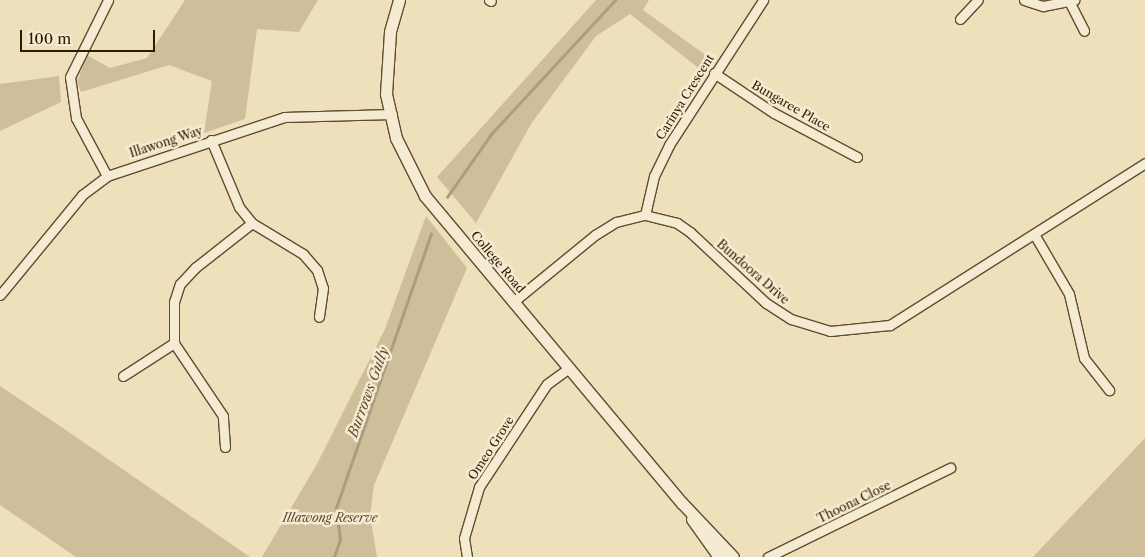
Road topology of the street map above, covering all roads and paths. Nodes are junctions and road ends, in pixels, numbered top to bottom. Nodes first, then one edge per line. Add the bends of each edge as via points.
1 (108, 0) edge
2 (399, 0) edge
3 (764, 0) edge
4 (978, 0) edge
5 (1024, 0) edge
6 (1072, 1) edge
7 (960, 19) dead end
8 (1084, 31) dead end
9 (714, 73) junction
10 (392, 114) junction
11 (211, 140) junction
12 (857, 157) dead end
13 (1145, 163) edge
14 (107, 176) junction
15 (645, 214) junction
16 (252, 223) junction
17 (1034, 234) junction
18 (0, 295) edge
19 (513, 302) junction
20 (319, 317) dead end
21 (174, 343) junction
22 (569, 368) junction
23 (123, 376) dead end
24 (1109, 390) dead end
25 (225, 447) dead end
26 (950, 468) dead end
27 (682, 503) junction
28 (467, 557) edge
29 (719, 557) edge
30 (733, 557) edge
31 (768, 557) edge

1 - 14 street via 70,77 76,118
2 - 10 main road, College Road via 386,66
3 - 9 street, Carinya Crescent
4 - 7 street
5 - 6 street via 1043,6
6 - 8 street
9 - 12 street, Bungaree Place via 774,113
9 - 15 street, Carinya Crescent via 658,166
10 - 11 street, Illawong Way via 284,117
10 - 19 main road, College Road via 396,138 424,196
11 - 14 street, Illawong Way
11 - 16 street via 239,207
13 - 17 street, Bundoora Drive
14 - 18 street, Illawong Way via 82,195
15 - 17 street, Bundoora Drive via 677,223 690,232 766,302 791,320 830,331 890,325
15 - 19 street via 616,222 595,235
16 - 20 street via 303,254 317,270 323,288
16 - 21 street via 180,284 171,323
17 - 24 street via 1069,294 1084,358
19 - 22 main road, College Road
21 - 23 street
21 - 25 street via 224,416
22 - 27 main road, College Road
22 - 28 street, Omeo Grove via 547,384 479,487 464,538
26 - 31 street, Thoona Close
27 - 29 main road, College Road
27 - 30 main road, College Road

